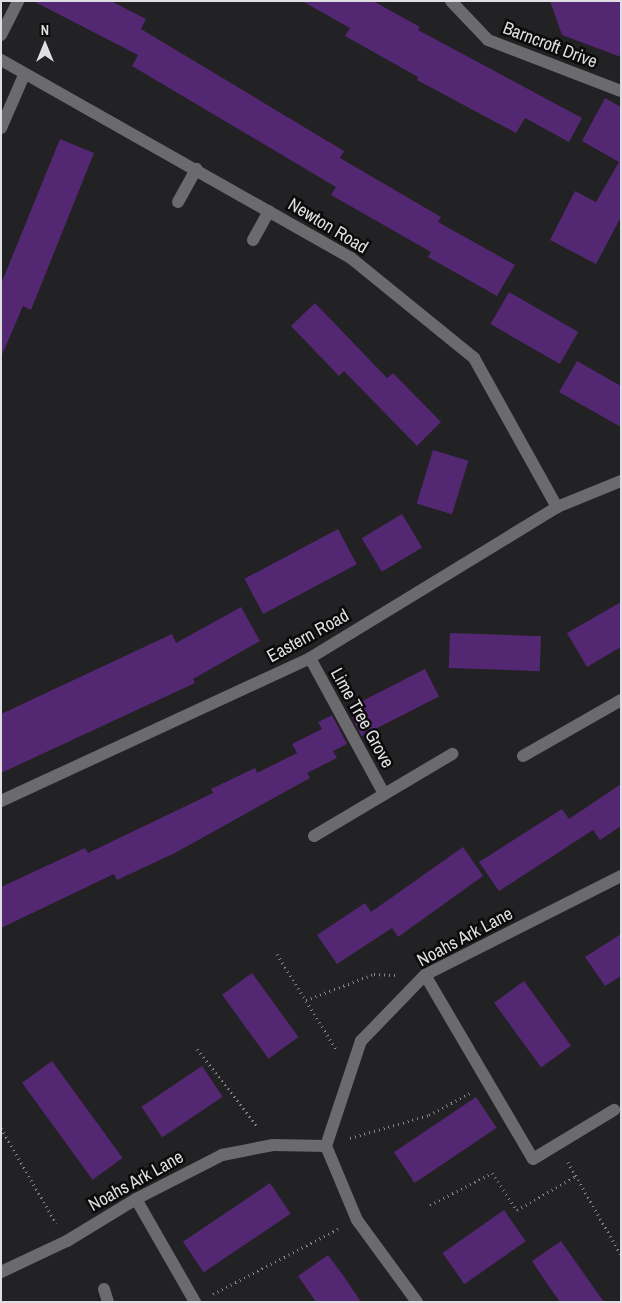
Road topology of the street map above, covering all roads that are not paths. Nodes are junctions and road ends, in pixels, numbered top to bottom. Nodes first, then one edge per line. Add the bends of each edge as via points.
1 (18, 1) edge
2 (451, 1) edge
3 (1, 35) edge
4 (1, 60) edge
5 (24, 75) junction
6 (621, 91) edge
7 (1, 128) edge
8 (196, 169) junction
9 (178, 202) dead end
10 (269, 211) junction
11 (253, 240) dead end
12 (621, 481) edge
13 (557, 507) junction
14 (310, 658) junction
15 (621, 700) edge
16 (452, 754) dead end
17 (523, 756) dead end
18 (384, 794) junction
19 (1, 801) edge
20 (314, 836) dead end
21 (621, 876) edge
22 (425, 975) junction
23 (614, 1110) dead end
24 (326, 1146) junction
25 (136, 1199) junction
26 (1, 1272) edge
27 (104, 1289) dead end
28 (201, 1300) edge
29 (108, 1302) edge
30 (417, 1302) edge

1 - 3 street
2 - 6 street, Barncroft Drive via 488,40
4 - 5 street, Newton Road
5 - 7 street
5 - 8 street, Newton Road
8 - 9 street
8 - 10 street, Newton Road
10 - 11 street
10 - 13 street, Newton Road via 351,258 474,358
12 - 13 street, Eastern Road
13 - 14 street, Eastern Road
14 - 18 street, Lime Tree Grove
14 - 19 street, Eastern Road
15 - 17 street
16 - 18 street, Lime Tree Grove
18 - 20 street, Lime Tree Grove
21 - 22 street, Noahs Ark Lane
22 - 23 street via 533,1159
22 - 24 street, Noahs Ark Lane via 361,1041
24 - 25 street, Noahs Ark Lane via 273,1145 222,1155
24 - 30 street via 357,1220
25 - 26 street, Noahs Ark Lane via 67,1241
25 - 28 street
27 - 29 street

